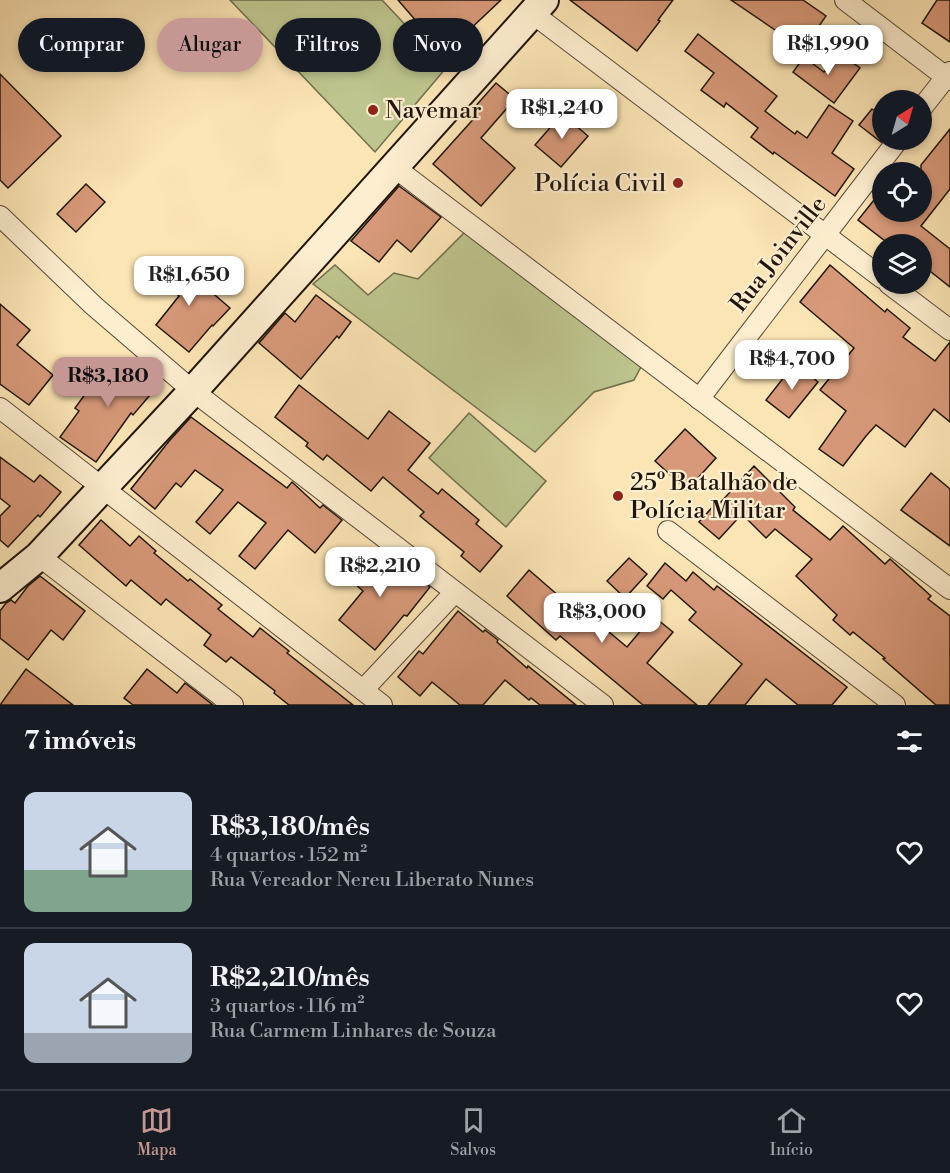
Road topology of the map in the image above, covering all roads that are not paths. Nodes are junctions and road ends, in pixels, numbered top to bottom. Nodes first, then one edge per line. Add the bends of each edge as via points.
1 (845, 0) edge
2 (538, 6) edge
3 (949, 76) edge
4 (932, 97) edge
5 (890, 150) edge
6 (394, 167) junction
7 (0, 216) edge
8 (825, 235) junction
9 (872, 270) edge
10 (902, 294) edge
11 (950, 330) edge
12 (193, 391) junction
13 (699, 399) junction
14 (0, 408) edge
15 (102, 489) junction
16 (668, 531) dead end
17 (39, 556) junction
18 (0, 588) edge
19 (950, 589) edge
20 (455, 592) junction
21 (363, 690) junction
22 (233, 705) edge
23 (382, 705) edge
24 (603, 705) edge
25 (895, 705) edge

1 - 3 street
2 - 6 main road
2 - 8 street
3 - 4 street
5 - 8 street, Rua Joinville
6 - 12 main road
6 - 13 street
7 - 12 street via 94,306
8 - 9 street
8 - 13 street, Rua Joinville
10 - 11 street
12 - 15 main road
12 - 20 street
13 - 19 street
14 - 15 street
15 - 17 main road
15 - 21 street
16 - 25 street
17 - 18 main road
17 - 22 street
20 - 21 street
20 - 24 street
21 - 23 street

